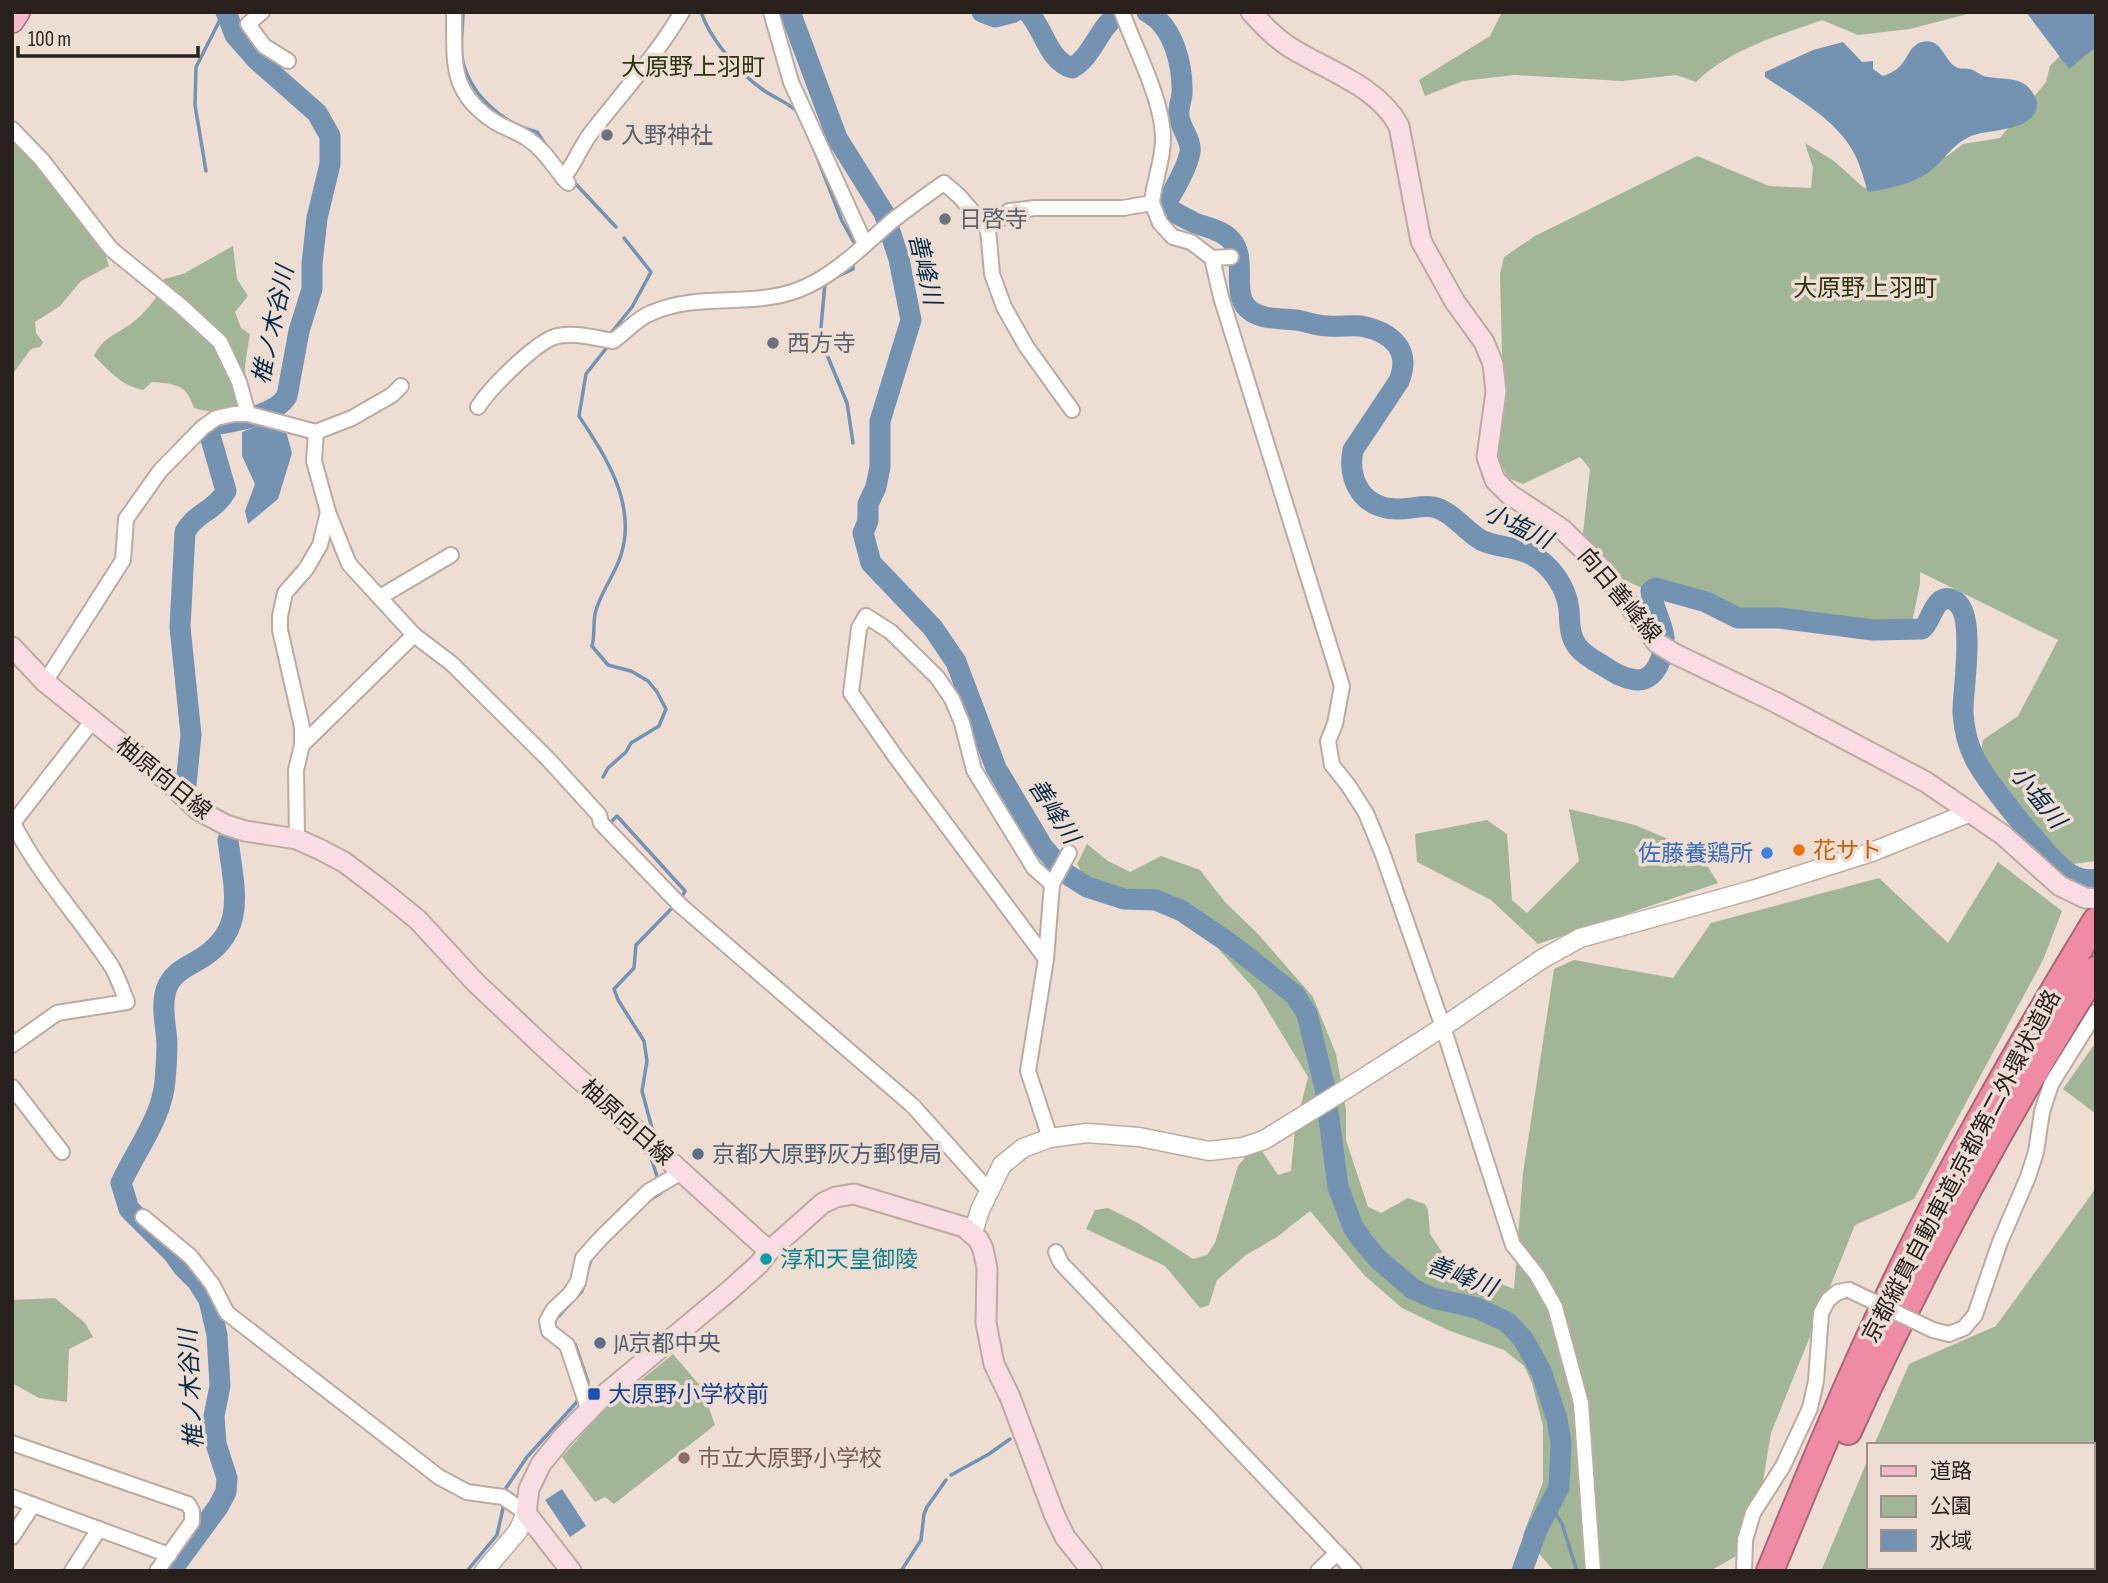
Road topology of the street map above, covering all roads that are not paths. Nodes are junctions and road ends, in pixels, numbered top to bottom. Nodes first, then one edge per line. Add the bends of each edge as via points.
1 (18, 12) edge
2 (262, 12) edge
3 (454, 12) edge
4 (682, 12) edge
5 (771, 12) edge
6 (1251, 12) edge
7 (1123, 15) edge
8 (12, 21) edge
9 (288, 61) dead end
10 (12, 129) edge
11 (1152, 203) junction
12 (988, 229) junction
13 (868, 242) junction
14 (1231, 257) dead end
15 (1213, 258) junction
16 (401, 386) dead end
17 (478, 407) dead end
18 (1072, 410) dead end
19 (254, 415) junction
20 (316, 432) junction
21 (328, 512) junction
22 (451, 555) dead end
23 (380, 597) junction
24 (414, 635) junction
25 (12, 647) edge
26 (45, 682) junction
27 (93, 720) junction
28 (302, 745) junction
29 (1970, 812) junction
30 (297, 839) junction
31 (1069, 853) dead end
32 (1054, 881) junction
33 (2096, 899) edge
34 (2089, 931) edge
35 (1046, 959) junction
36 (2096, 970) edge
37 (2096, 1012) edge
38 (1443, 1027) junction
39 (12, 1045) edge
40 (12, 1087) edge
41 (1050, 1138) junction
42 (62, 1152) dead end
43 (682, 1172) junction
44 (989, 1191) junction
45 (144, 1217) dead end
46 (973, 1233) junction
47 (769, 1251) junction
48 (1056, 1252) dead end
49 (589, 1410) junction
50 (12, 1443) edge
51 (12, 1497) edge
52 (33, 1505) junction
53 (526, 1513) junction
54 (1799, 1522) junction
55 (99, 1529) junction
56 (12, 1537) edge
57 (1337, 1553) junction
58 (169, 1555) junction
59 (72, 1571) edge
60 (157, 1571) edge
61 (484, 1571) edge
62 (571, 1571) edge
63 (1093, 1571) edge
64 (1318, 1571) edge
65 (1354, 1571) edge
66 (1593, 1571) edge
67 (1744, 1571) edge
68 (1770, 1571) edge
69 (1788, 1571) edge

1 - 8 main road
2 - 9 street via 248,23 264,46
3 - 4 street via 455,74 463,92 493,121 541,149 566,181 579,149 665,42
5 - 13 street via 790,82
6 - 29 main road, 向日善峰線 via 1295,51 1347,77 1391,111 1399,127 1421,242 1493,364 1496,392 1487,457 1494,480 1562,529 1590,556 1663,647 1926,782
7 - 11 street via 1151,84 1163,132 1162,162
10 - 19 street via 111,249 219,342
11 - 12 street via 1009,211
11 - 15 street via 1172,237 1191,242
12 - 13 street via 944,183
12 - 18 street via 992,274 1004,307
13 - 17 street via 799,290 760,300 684,302 651,313 608,340 571,335 551,338 488,391
14 - 15 street
15 - 38 street via 1221,298 1342,686 1328,741 1332,765 1366,813
16 - 20 street via 352,418
19 - 20 street
19 - 26 street via 234,414 212,421 160,471 126,519 123,560
20 - 21 street via 314,461
21 - 23 street via 349,564
21 - 28 street via 320,545 285,593 280,616
22 - 23 street
23 - 24 street
24 - 28 street
24 - 44 street via 451,663 548,759 599,815 601,823 677,902 913,1106
25 - 26 main road, 柚原向日線
26 - 27 main road, 柚原向日線
27 - 30 main road, 柚原向日線 via 214,820 245,831
27 - 39 street via 13,823 113,969 127,1002 57,1013
28 - 30 street via 296,770
29 - 33 main road, 向日善峰線 via 2024,851 2060,886
29 - 38 street via 1872,852 1580,938
30 - 43 main road, 柚原向日線 via 344,862 418,920 475,982
31 - 32 street
32 - 35 street
32 - 35 street via 1034,868 974,770 962,723 937,677 891,632 866,616 859,628 851,693
34 - 54 highway, 京都縦貫自動車道;京都第二外環状道路 via 1908,1257 1850,1381
35 - 41 street via 1028,1071
36 - 54 highway, 京都縦貫自動車道;京都第二外環状道路 via 1959,1203
37 - 67 street, bridge via 2051,1084 2028,1177 1975,1315 1964,1328 1950,1334 1933,1330 1849,1290 1828,1300 1821,1313 1810,1408 1783,1466 1753,1514 1745,1540
38 - 41 street via 1264,1140 1243,1147 1198,1149 1107,1133
38 - 66 street via 1514,1245 1555,1307 1581,1403
40 - 42 street
41 - 44 street via 1023,1148 1002,1165
43 - 47 main road, 柚原向日線
43 - 49 street via 649,1191 601,1238 583,1258 578,1282 547,1321 549,1331 567,1345
44 - 46 street
45 - 53 street via 191,1257 227,1313 439,1477 467,1492 503,1497
46 - 47 main road via 848,1194 823,1203
46 - 63 main road via 985,1258 986,1323 994,1364 1065,1537
47 - 49 main road
48 - 57 street via 1061,1263
49 - 53 main road via 541,1464 529,1489
50 - 58 street via 188,1504 192,1522
51 - 52 street
52 - 55 street
52 - 56 street
53 - 61 street via 518,1531
53 - 62 main road
54 - 68 highway, 京都縦貫自動車道;京都第二外環状道路
54 - 69 highway, 京都縦貫自動車道;京都第二外環状道路
55 - 58 street
55 - 59 street
57 - 64 street
57 - 65 street
58 - 60 street

